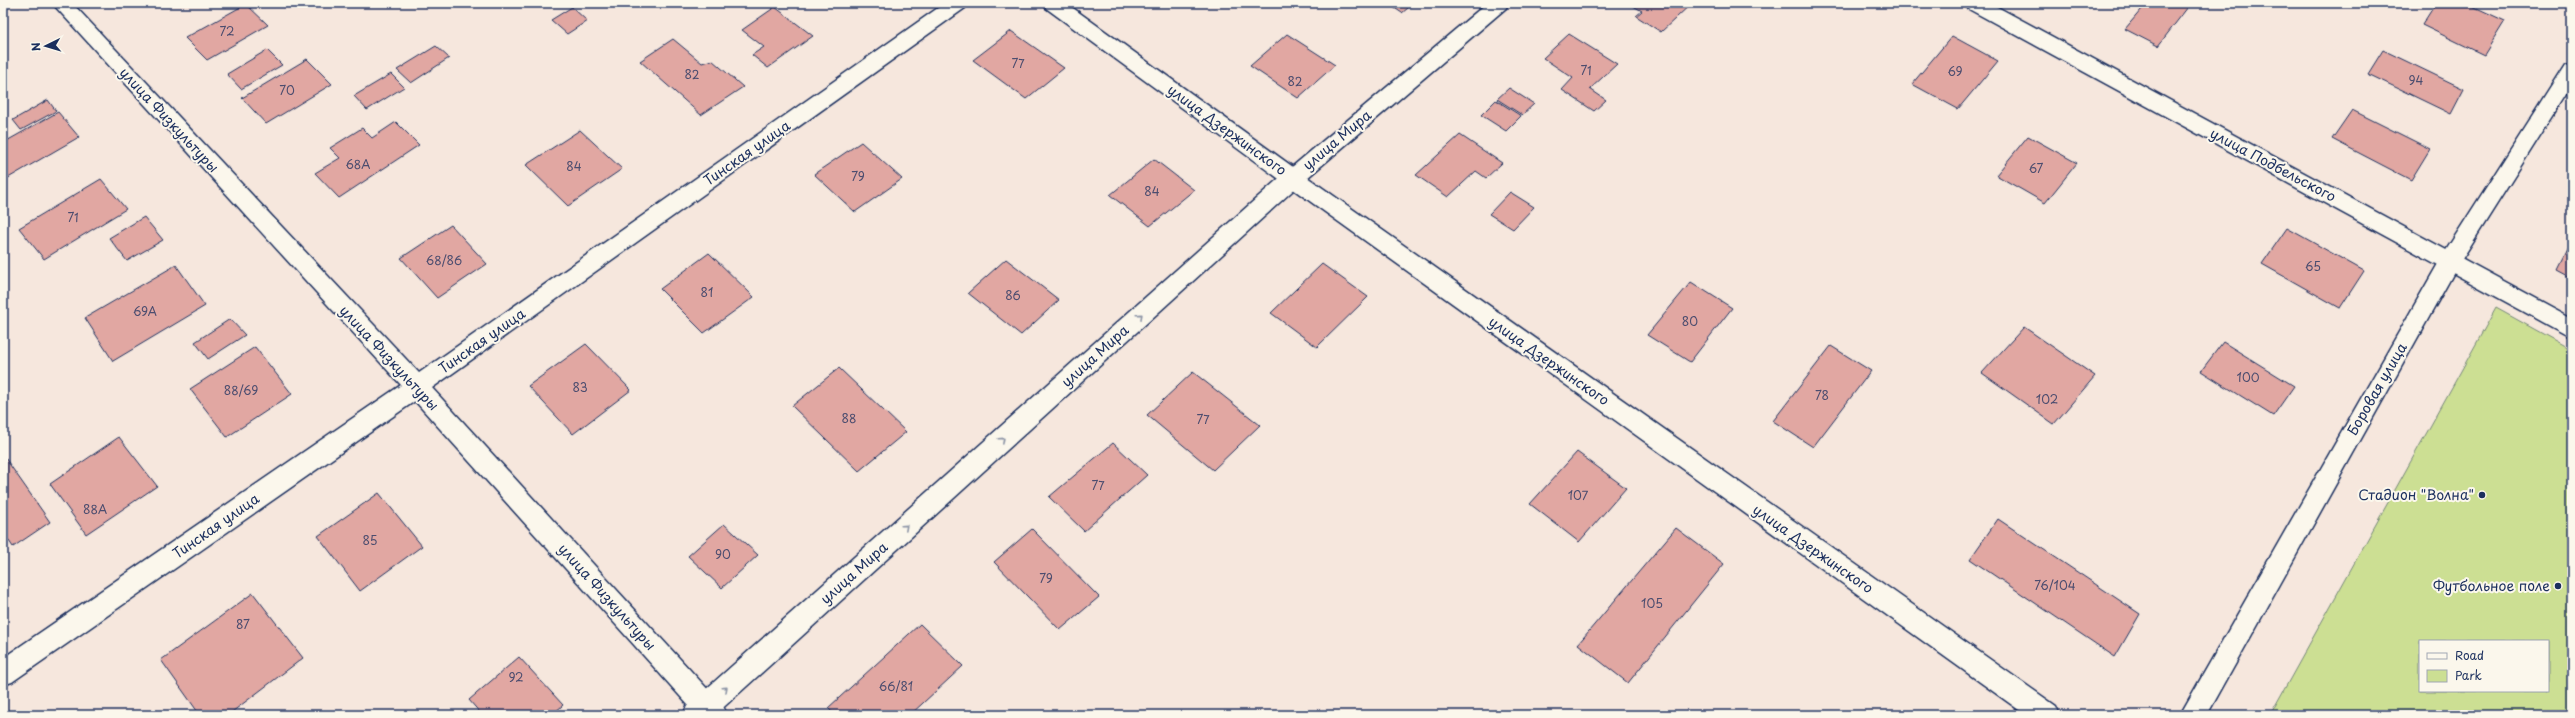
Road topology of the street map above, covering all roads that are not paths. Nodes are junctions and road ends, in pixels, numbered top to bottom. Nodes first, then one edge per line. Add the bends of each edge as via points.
1 (61, 3) edge
2 (958, 3) edge
3 (1053, 3) edge
4 (1499, 3) edge
5 (1974, 3) edge
6 (2572, 69) edge
7 (1292, 178) junction
8 (2450, 261) junction
9 (2572, 329) edge
10 (417, 388) junction
11 (3, 673) edge
12 (705, 712) edge
13 (2046, 715) edge
14 (2193, 715) edge

1 - 10 street, улица Физкультуры
2 - 10 street, Тинская улица
3 - 7 street, улица Дзержинского
4 - 7 street, улица Мира
5 - 8 street, улица Подбельского
6 - 8 street, Боровая улица
12 -> 7 street, улица Мира
7 - 13 street, улица Дзержинского
8 - 9 street, улица Подбельского
8 - 14 street, Боровая улица
10 - 11 street, Тинская улица
10 - 12 street, улица Физкультуры

